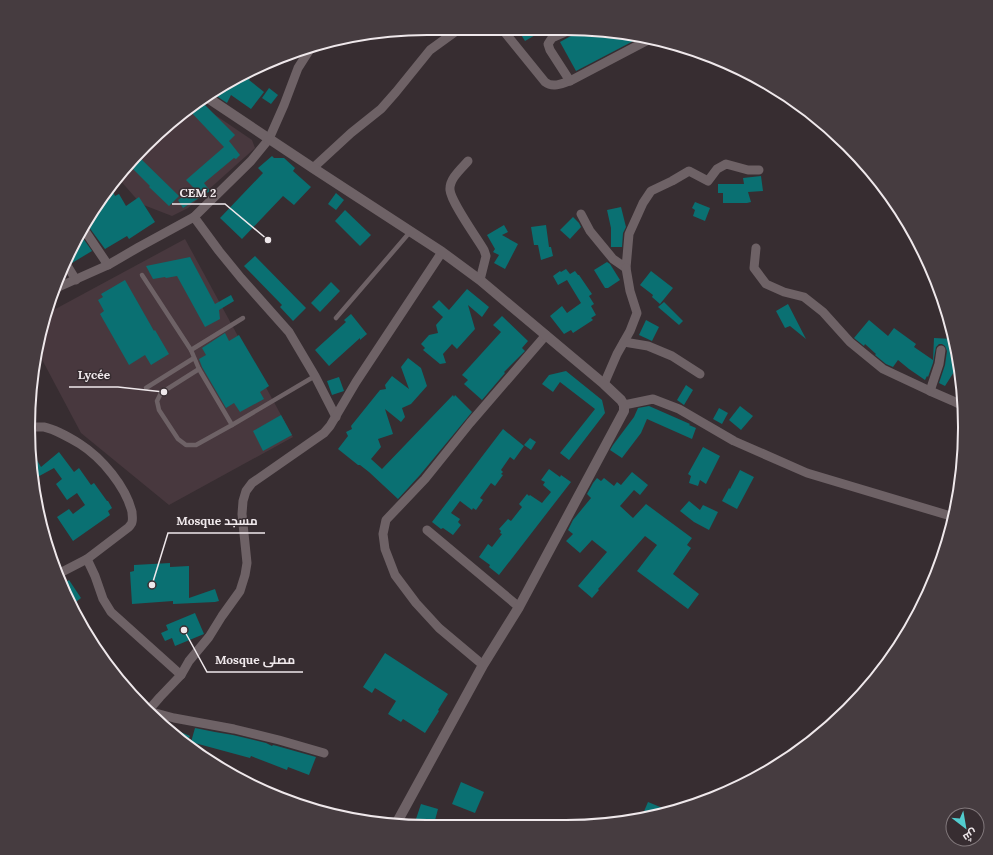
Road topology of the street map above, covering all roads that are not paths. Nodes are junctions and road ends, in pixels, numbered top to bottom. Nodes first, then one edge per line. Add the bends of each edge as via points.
1 (451, 35) edge
2 (507, 35) edge
3 (558, 35) edge
4 (642, 43) edge
5 (307, 54) edge
6 (570, 81) junction
7 (213, 99) edge
8 (269, 139) junction
9 (468, 161) dead end
10 (313, 168) junction
11 (759, 170) dead end
12 (581, 214) dead end
13 (194, 217) junction
14 (410, 232) junction
15 (87, 233) edge
16 (756, 248) dead end
17 (442, 252) junction
18 (108, 265) junction
19 (69, 268) edge
20 (626, 268) junction
21 (142, 275) dead end
22 (76, 280) junction
23 (480, 280) junction
24 (62, 286) edge
25 (243, 318) dead end
26 (336, 318) dead end
27 (546, 335) junction
28 (624, 342) junction
29 (191, 350) junction
30 (941, 350) dead end
31 (194, 358) junction
32 (199, 369) junction
33 (700, 374) dead end
34 (314, 376) junction
35 (604, 384) junction
36 (146, 388) dead end
37 (930, 391) junction
38 (957, 403) edge
39 (624, 405) junction
40 (336, 417) junction
41 (232, 425) junction
42 (35, 427) edge
43 (948, 515) edge
44 (427, 530) dead end
45 (86, 559) junction
46 (63, 572) edge
47 (519, 607) junction
48 (483, 665) junction
49 (181, 675) junction
50 (152, 707) edge
51 (160, 715) edge
52 (324, 753) dead end
53 (399, 819) edge

1 - 10 street via 430,50 381,109
2 - 6 street via 550,86
3 - 6 street via 548,44
4 - 6 street
5 - 8 street via 298,68
7 - 8 street
8 - 10 street
8 - 13 street via 251,161
9 - 23 street via 453,177 450,190 486,256
10 - 14 street
11 - 20 street via 726,164 717,169 708,181 688,171 652,191 643,203 630,234
12 - 20 street via 590,231 613,259
13 - 18 street
13 - 34 street via 241,278 289,332
14 - 17 street
14 - 26 lane
15 - 18 street
16 - 37 street via 754,268 766,284 804,297 823,312 850,342 883,369
17 - 23 street
17 - 40 street via 356,382
18 - 22 street
19 - 22 street
20 - 28 street via 637,313
21 - 29 lane
22 - 24 street
23 - 27 street
25 - 29 lane
27 - 35 street
27 - 48 street via 425,479 386,520 383,534 385,549 395,575 416,604 439,628
28 - 33 street via 648,346 672,356
28 - 35 street
29 - 31 lane
30 - 37 street
31 - 32 lane
31 - 36 lane
32 - 41 lane
32 - 41 lane via 161,394 157,401 159,410 178,439 186,445 196,444
34 - 40 street
34 - 41 lane
35 - 39 street
37 - 38 street
39 - 43 street via 654,399 679,409 734,441 807,473
39 - 47 street via 624,411
40 - 49 street via 324,433 252,483 246,491 242,514 247,563 240,591
42 - 45 street via 44,427 60,434 95,455 111,472 130,507 132,522 128,527
44 - 47 street
45 - 46 street
45 - 49 street via 110,612
47 - 48 street
48 - 53 street
49 - 50 street
51 - 52 street via 234,729

